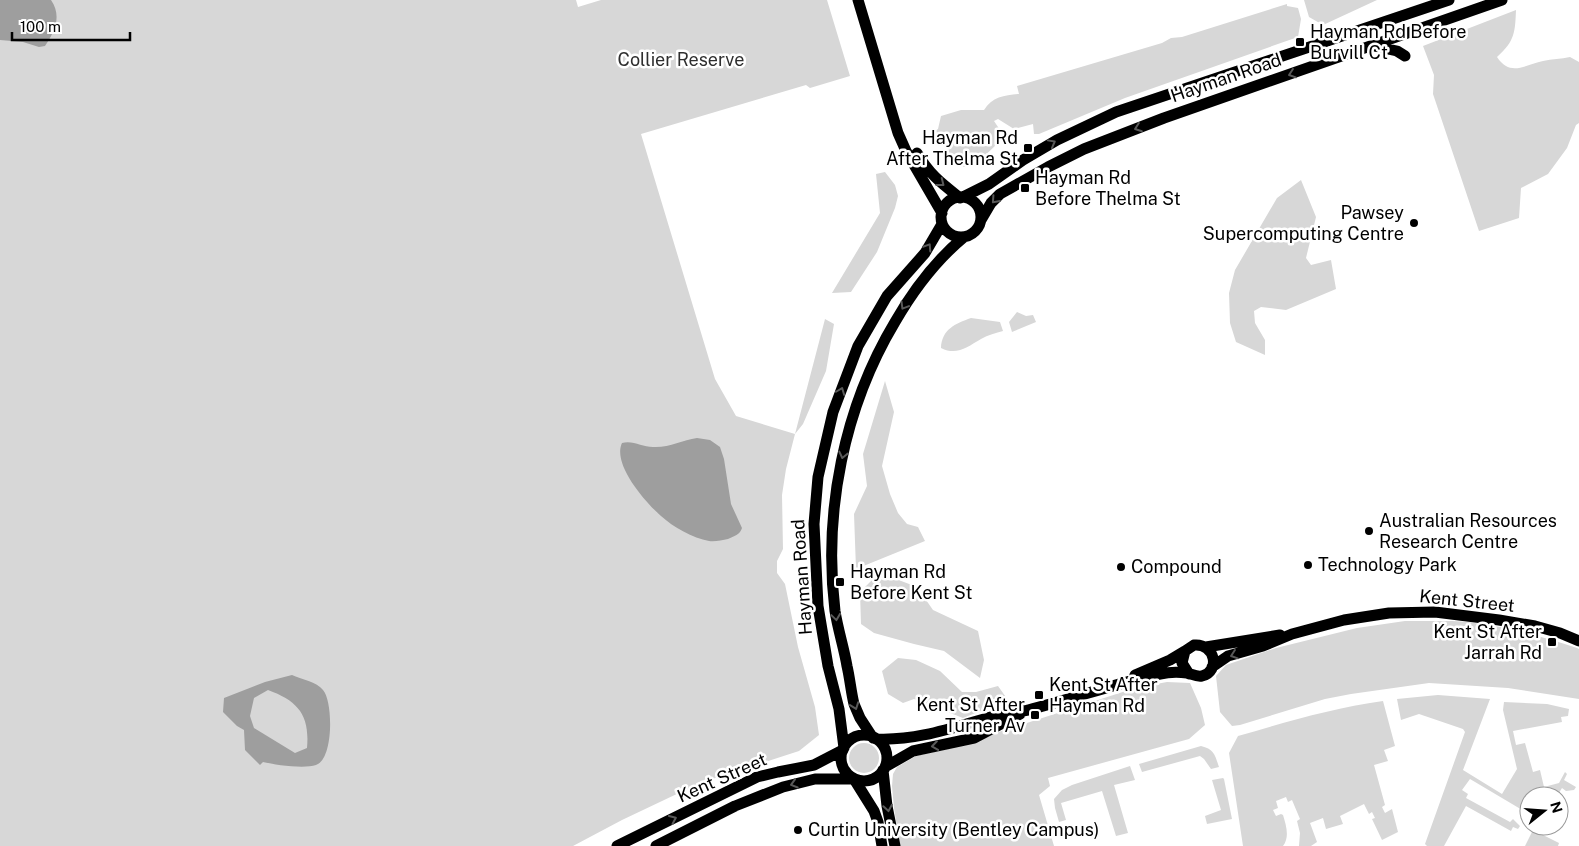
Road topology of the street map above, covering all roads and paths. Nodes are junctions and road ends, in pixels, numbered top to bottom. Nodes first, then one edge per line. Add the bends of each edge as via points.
1 (858, 0) edge
2 (1449, 0) edge
3 (1502, 0) edge
4 (1374, 46) junction
5 (1405, 56) dead end
6 (894, 115) junction
7 (961, 197) junction
8 (942, 218) junction
9 (981, 220) junction
10 (964, 237) junction
11 (1292, 634) junction
12 (1579, 641) edge
13 (1206, 647) junction
14 (1185, 651) junction
15 (1212, 667) junction
16 (1189, 674) junction
17 (1116, 684) junction
18 (1028, 710) junction
19 (874, 738) junction
20 (843, 749) junction
21 (884, 769) junction
22 (854, 779) junction
23 (617, 846) edge
24 (656, 846) edge
25 (882, 846) edge
26 (895, 846) edge

1 - 6 main road
7 -> 2 main road, Hayman Road via 989,184 1027,157 1116,112
3 - 4 main road, Hayman Road
4 - 5 main road
4 -> 9 main road, Hayman Road via 1084,149 1000,194
6 -> 7 main road via 924,166 935,179
6 - 8 main road via 906,151
7 - 8 main road via 948,202
7 - 9 main road via 979,208
8 - 10 main road via 949,233
20 -> 8 main road, Hayman Road via 839,709 818,606 814,524 818,477 833,412 858,346 887,296 925,253
9 - 10 main road via 975,231
10 -> 19 main road, Hayman Road via 933,266 880,346 854,408 839,475 832,563 835,608 854,704
11 - 12 main road, Kent Street via 1368,616 1435,612 1535,626
11 - 13 main road, Kent Street
11 -> 15 main road, Kent Street via 1228,656
13 - 14 main road via 1199,644
13 - 15 main road via 1213,656
14 - 16 main road via 1182,663
14 - 17 main road
15 - 16 main road via 1202,676
16 - 17 main road via 1162,673
17 - 18 main road
18 - 19 main road via 1000,714 924,736
18 -> 21 main road via 974,738 912,751
19 - 20 main road via 856,737
19 - 21 main road via 885,750
20 - 22 main road via 843,768
23 -> 20 main road, Kent Street via 758,778 814,765
21 - 22 main road via 870,780
21 -> 26 main road
22 -> 24 main road, Kent Street via 815,779 771,792
22 - 25 main road via 874,811

